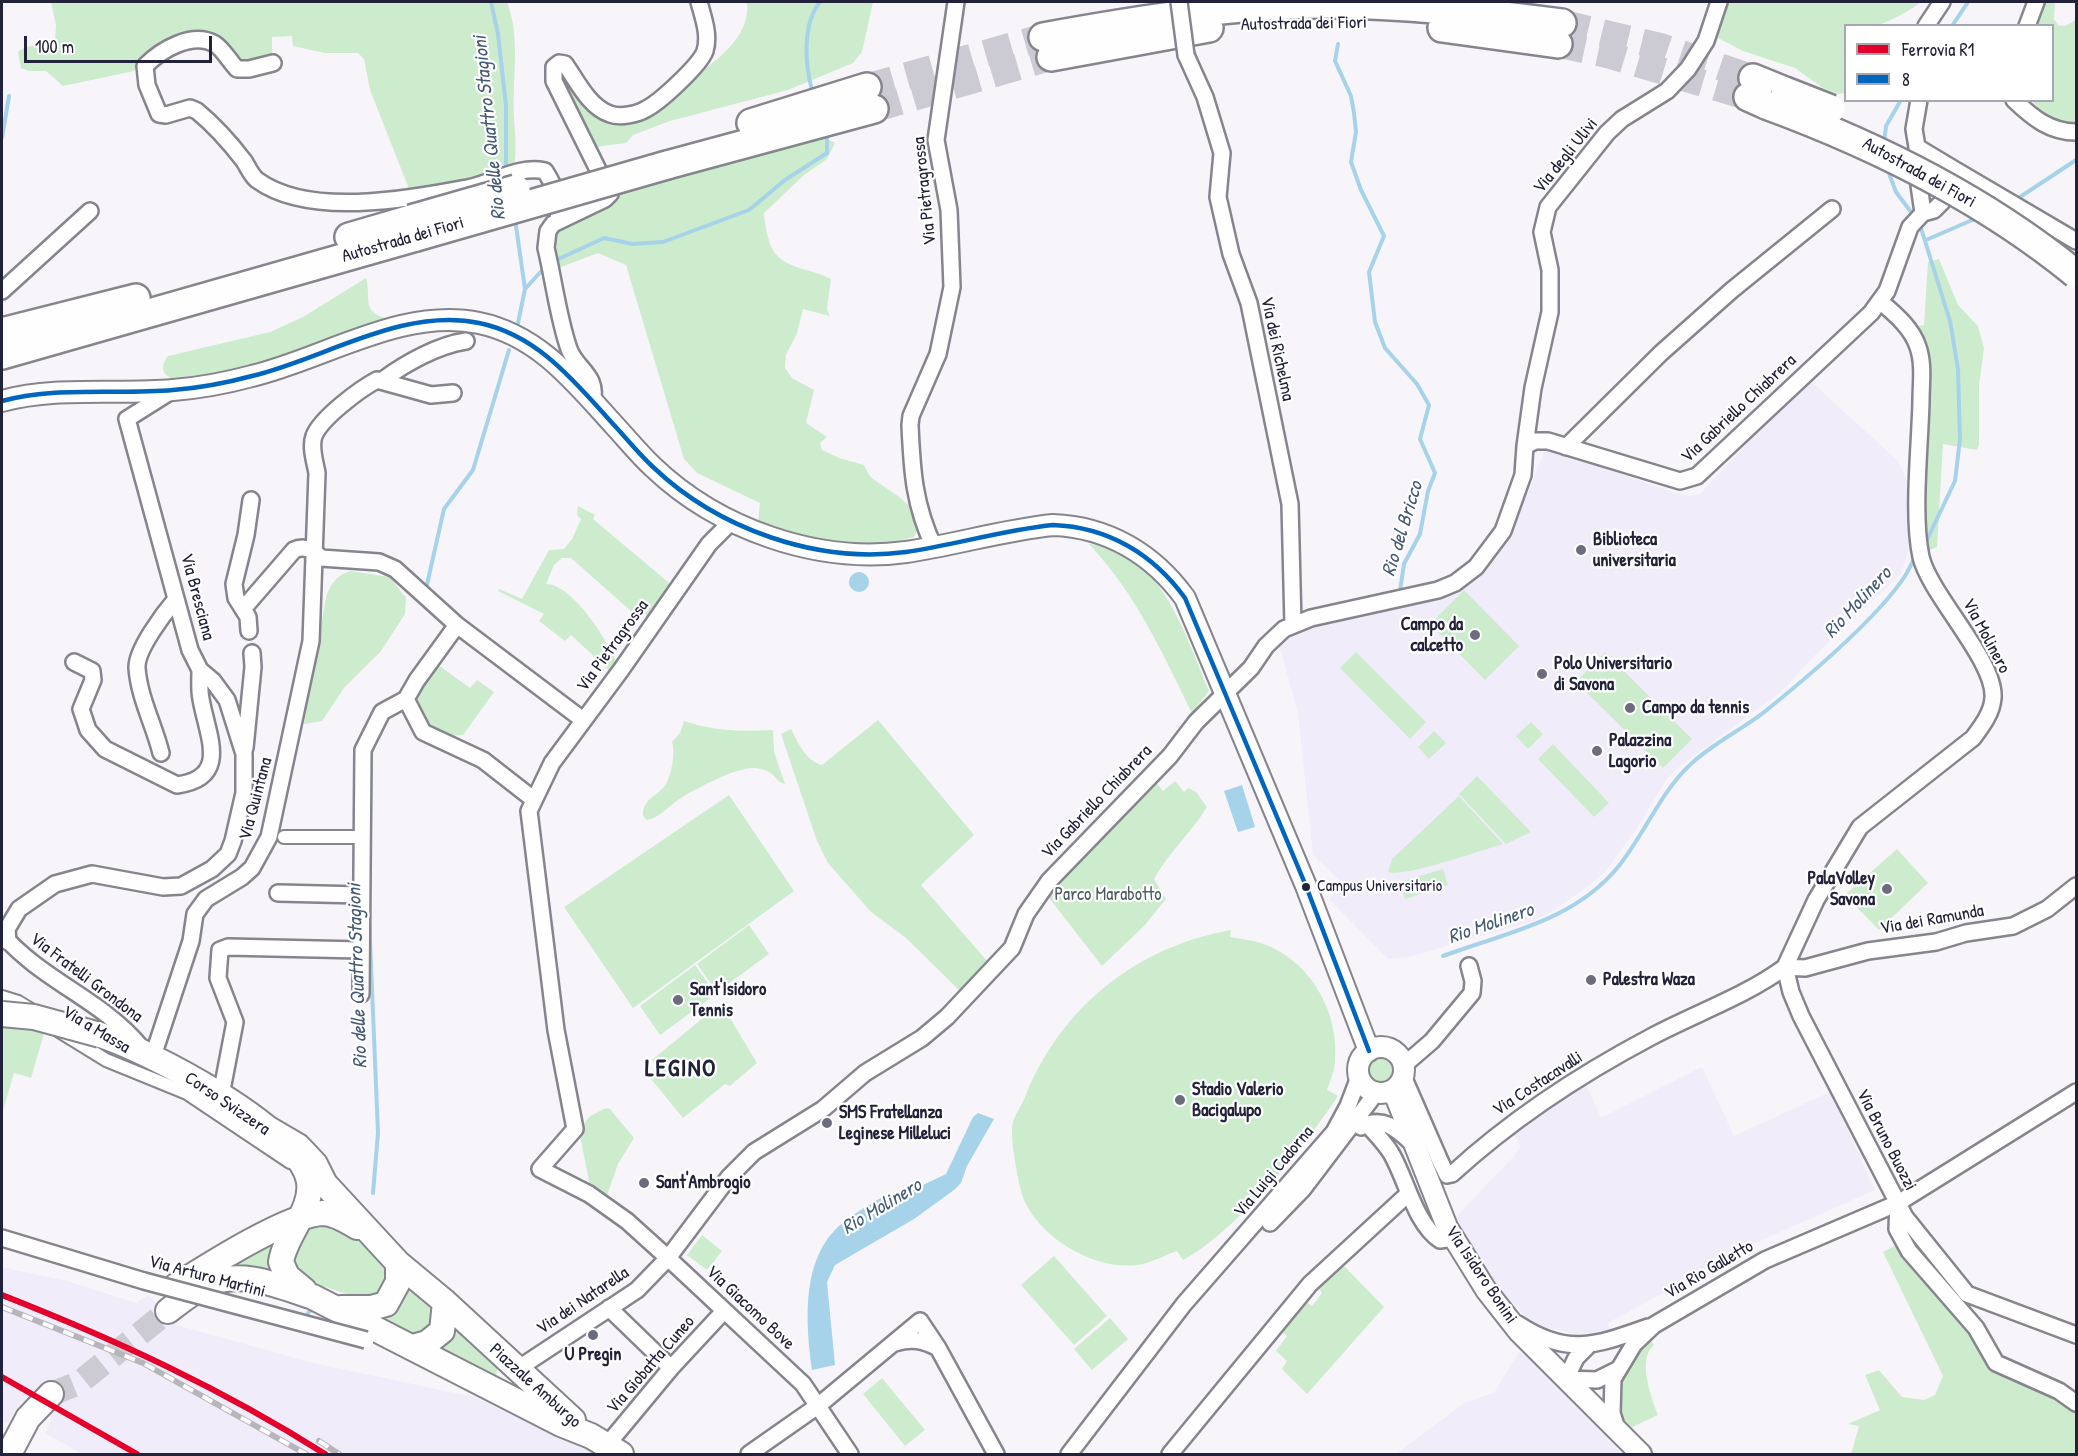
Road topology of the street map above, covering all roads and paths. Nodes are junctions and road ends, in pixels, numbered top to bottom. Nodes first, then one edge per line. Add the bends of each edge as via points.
1 (699, 2) edge
2 (956, 2) edge
3 (1179, 2) edge
4 (1719, 2) edge
5 (1942, 2) edge
6 (2036, 2) edge
7 (1927, 24) edge
8 (2027, 24) edge
9 (1560, 34) tunnel mouth
10 (1047, 47) tunnel mouth
11 (273, 63) dead end
12 (871, 98) tunnel mouth
13 (1919, 102) edge
14 (2026, 107) edge
15 (2076, 132) edge
16 (1917, 147) junction
17 (1953, 168) junction
18 (1832, 209) dead end
19 (90, 211) dead end
20 (1923, 213) junction
21 (558, 220) junction
22 (413, 228) junction
23 (2076, 242) edge
24 (2076, 254) edge
25 (2076, 274) edge
26 (2, 291) edge
27 (1881, 302) junction
28 (2, 332) edge
29 (465, 341) dead end
30 (2, 355) edge
31 (384, 380) junction
32 (173, 390) junction
33 (453, 393) dead end
34 (2, 401) edge
35 (592, 401) junction
36 (1526, 446) junction
37 (1566, 447) junction
38 (251, 500) dead end
39 (732, 521) junction
40 (934, 547) junction
41 (315, 552) junction
42 (176, 599) junction
43 (243, 609) junction
44 (1293, 624) junction
45 (457, 625) junction
46 (249, 631) dead end
47 (252, 653) dead end
48 (74, 662) dead end
49 (200, 670) junction
50 (1224, 693) junction
51 (406, 699) junction
52 (583, 720) junction
53 (161, 753) dead end
54 (244, 754) junction
55 (533, 799) junction
56 (284, 837) dead end
57 (361, 837) junction
58 (2076, 886) edge
59 (278, 893) dead end
60 (361, 894) junction
61 (23, 905) junction
62 (2, 911) edge
63 (4, 943) edge
64 (360, 950) junction
65 (1469, 966) dead end
66 (1785, 967) junction
67 (361, 994) dead end
68 (2, 998) edge
69 (2, 1014) edge
70 (1369, 1051) junction
71 (149, 1055) junction
72 (1359, 1077) junction
73 (1394, 1081) junction
74 (2076, 1092) edge
75 (221, 1095) junction
76 (1367, 1124) junction
77 (269, 1129) junction
78 (1414, 1144) junction
79 (1328, 1156) junction
80 (296, 1167) dead end
81 (540, 1169) joint
82 (1408, 1192) junction
83 (1898, 1203) junction
84 (297, 1221) junction
85 (368, 1232) junction
86 (2, 1238) edge
87 (1453, 1238) junction
88 (668, 1258) junction
89 (398, 1263) junction
90 (1203, 1283) junction
91 (156, 1297) junction
92 (323, 1302) junction
93 (445, 1302) junction
94 (609, 1308) junction
95 (724, 1311) junction
96 (1506, 1316) junction
97 (1654, 1325) junction
98 (2076, 1335) edge
99 (892, 1343) junction
100 (1588, 1346) junction
101 (938, 1348) junction
102 (413, 1349) junction
103 (671, 1368) junction
104 (516, 1370) junction
105 (1617, 1370) junction
106 (1566, 1379) junction
107 (493, 1389) junction
108 (51, 1394) tunnel mouth
109 (2076, 1403) edge
110 (819, 1405) junction
111 (1618, 1432) junction
112 (607, 1445) edge
113 (9, 1455) edge
114 (749, 1455) edge
115 (850, 1455) edge
116 (996, 1455) edge
117 (1069, 1455) edge
118 (1170, 1455) edge
119 (1641, 1455) edge

1 - 21 street via 706,29 705,49 698,64 646,109 611,115 594,104 565,63 554,67 554,81 610,194
2 - 40 street, Via Pietragrossa via 936,140 949,210 952,287 938,354 910,425 915,496
3 - 44 street, Via dei Richelma, bridge via 1186,55 1205,97 1222,153 1218,197 1231,254 1249,303 1290,504
4 - 36 street, Via degli Ulivi via 1706,41 1688,69 1667,92 1607,133 1548,207 1542,232 1550,270 1550,312 1533,388
5 - 7 street
6 - 8 street
9 - 10 highway, Autostrada dei Fiori via 1400,6 1324,4 1149,17
11 - 21 street via 237,69 216,45 194,39 158,54 145,66 147,85 159,114 190,108 197,111 244,161 255,179 274,189 324,202 392,201 472,187 529,167 545,171 553,184 560,207
12 - 22 highway, Autostrada dei Fiori, bridge
13 - 16 street via 1914,129
14 - 15 street via 2051,128
16 - 17 street
16 - 20 street
17 - 20 street via 1953,189 1934,210
17 - 23 street
18 - 37 street via 1661,353
19 - 26 street
20 - 27 street via 1910,227
21 - 35 street via 548,231 546,248 569,351 595,388
22 - 28 highway, Autostrada dei Fiori
22 - 30 highway, Autostrada dei Fiori
24 - 25 highway, Autostrada dei Fiori, bridge via 2021,214 1918,150 1865,124 1763,93 1900,160 2025,237
27 - 37 street, Via Gabriello Chiabrera via 1689,480 1680,481
27 - 66 street, Via Molinero via 1913,336 1922,363 1919,540 1924,567 1992,684 1993,698 1990,711 1973,738 1860,827 1816,900
29 - 31 street, Via Quintana via 445,344
31 - 33 street via 423,394
31 - 41 street, Via Quintana via 364,387 326,420 314,436
32 - 34 street via 26,394
32 - 35 street via 255,376 399,326 455,320 518,336 548,356
32 - 42 street, Via Bresciana via 127,419
35 - 39 street via 654,468
36 - 37 street, Via Gabriello Chiabrera via 1548,441
36 - 44 street, Via Gabriello Chiabrera via 1523,476 1503,531 1466,575 1438,590
38 - 43 street via 234,584
39 - 40 street via 814,550 864,555
39 - 52 street, Via Pietragrossa via 709,544
40 - 50 street via 1053,525 1100,533 1130,546 1157,565 1185,598
41 - 43 street via 305,548 294,550
41 - 45 street via 321,558 379,562 395,569
41 - 71 street, Via Quintana via 311,641 269,837 252,868 206,900 195,914 191,941
42 - 49 street, Via Bresciana via 190,650
42 - 53 street via 163,614 137,666
43 - 46 street
44 - 50 street, Via Gabriello Chiabrera via 1272,640 1251,668
45 - 51 street
45 - 52 street
47 - 54 street
48 - 49 street via 92,671 93,680 81,709 92,735 105,749 177,785 199,779 211,765
49 - 54 street, Via Bresciana via 226,700
50 - 70 street
50 - 88 street, Via Gabriello Chiabrera via 1170,756 1049,881 1026,914 1012,948 947,1017 922,1038 865,1073 824,1109 772,1139 741,1164
51 - 55 street via 423,732 483,759
51 - 57 street via 382,712 363,750
52 - 55 street, Via Pietragrossa via 552,763
54 - 61 street, Via Bresciana via 244,793 233,841 228,854 212,869 181,886 163,887 92,874 55,884
55 - 81 street, Via Pietragrossa via 529,811 556,1030 576,1129
56 - 57 street
57 - 60 street
58 - 66 street, Via dei Ramunda via 2047,909 2013,926 1868,951 1805,968
59 - 60 street
60 - 64 street
61 - 62 street, Via Bresciana
61 - 63 street, Via Bresciana via 12,917
63 - 71 street, Via Fratelli Grondona via 121,1026
64 - 67 street
64 - 75 street via 220,950 218,978 235,1022
65 - 73 street, Via Luigi Cadorna via 1472,993
66 - 73 street, Via Costacavalli via 1755,987 1651,1037 1560,1089 1493,1137 1452,1174 1447,1175
66 - 83 street, Via Bruno Buozzi via 1801,1016
68 - 80 street, Via a Massa via 18,1002 106,1060 186,1093
69 - 71 main road, Corso Svizzera, bridge via 34,1017 100,1035
70 - 72 street via 1358,1065
70 - 73 street via 1386,1048 1400,1058
71 - 75 main road, Corso Svizzera
72 - 73 street via 1368,1089
72 - 90 street, Via Luigi Cadorna via 1334,1132
73 - 78 street, Via Isidoro Bonini
73 - 79 street, Via Luigi Cadorna
74 - 83 street, Via Rio Galletto
75 - 77 main road, Corso Svizzera
76 - 78 street via 1382,1122 1392,1126
76 - 79 street, Via Luigi Cadorna
76 - 82 street via 1391,1153
77 - 84 main road, Corso Svizzera via 307,1171 309,1194
77 - 85 main road, Piazzale Amburgo via 298,1146 315,1164 325,1184
78 - 87 street, Via Isidoro Bonini
79 - 90 street, Via Luigi Cadorna via 1303,1189 1232,1261
81 - 88 street, Via Giacomo Bove via 589,1194
82 - 87 street via 1432,1234 1440,1240
82 - 118 street via 1310,1284
83 - 97 street, Via Rio Galletto via 1765,1260
83 - 98 street via 1967,1294
83 - 109 street, Via Bruno Buozzi via 1897,1229 1909,1251 1976,1329 1996,1363 2059,1391
84 - 85 main road, Piazzale Amburgo via 324,1213
84 - 91 main road via 210,1264
84 - 92 main road, Piazzale Amburgo via 282,1255 282,1270
85 - 89 main road, Piazzale Amburgo
86 - 91 street, Via Arturo Martini
87 - 96 street, Via Isidoro Bonini
88 - 94 street, Via dei Natarella via 637,1290
88 - 95 street, Via Giacomo Bove
89 - 92 main road via 398,1282 386,1304 371,1308
89 - 93 main road, Piazzale Amburgo
90 - 117 street, Via Luigi Cadorna
91 - 92 main road, Piazzale Amburgo via 225,1279 260,1281
91 - 102 street, Via Arturo Martini, bridge
92 - 102 main road, Piazzale Amburgo
93 - 102 main road via 442,1331
93 - 104 main road, Piazzale Amburgo
94 - 103 street
94 - 104 street, Via dei Natarella
95 - 103 street, Via Giobatta Cuneo
95 - 110 street, Via Giacomo Bove via 804,1384
96 - 100 street via 1552,1341
96 - 106 street, Via Isidoro Bonini
97 - 100 street
97 - 105 street, Via Rio Galletto via 1634,1344
99 - 101 street via 923,1341
99 - 101 street via 920,1321
99 - 110 street
100 - 106 street via 1576,1358
101 - 116 street
102 - 107 main road, Piazzale Amburgo
103 - 112 street, Via Giobatta Cuneo
104 - 107 main road via 506,1386
104 - 112 main road, Piazzale Amburgo
105 - 106 street via 1598,1380
105 - 111 street, Via Rio Galletto via 1611,1393
106 - 111 street, Via Isidoro Bonini
107 - 112 main road, Piazzale Amburgo
108 - 113 main road via 28,1418
110 - 114 street
110 - 115 street, Via Giacomo Bove
111 - 119 street, Via Isidoro Bonini

